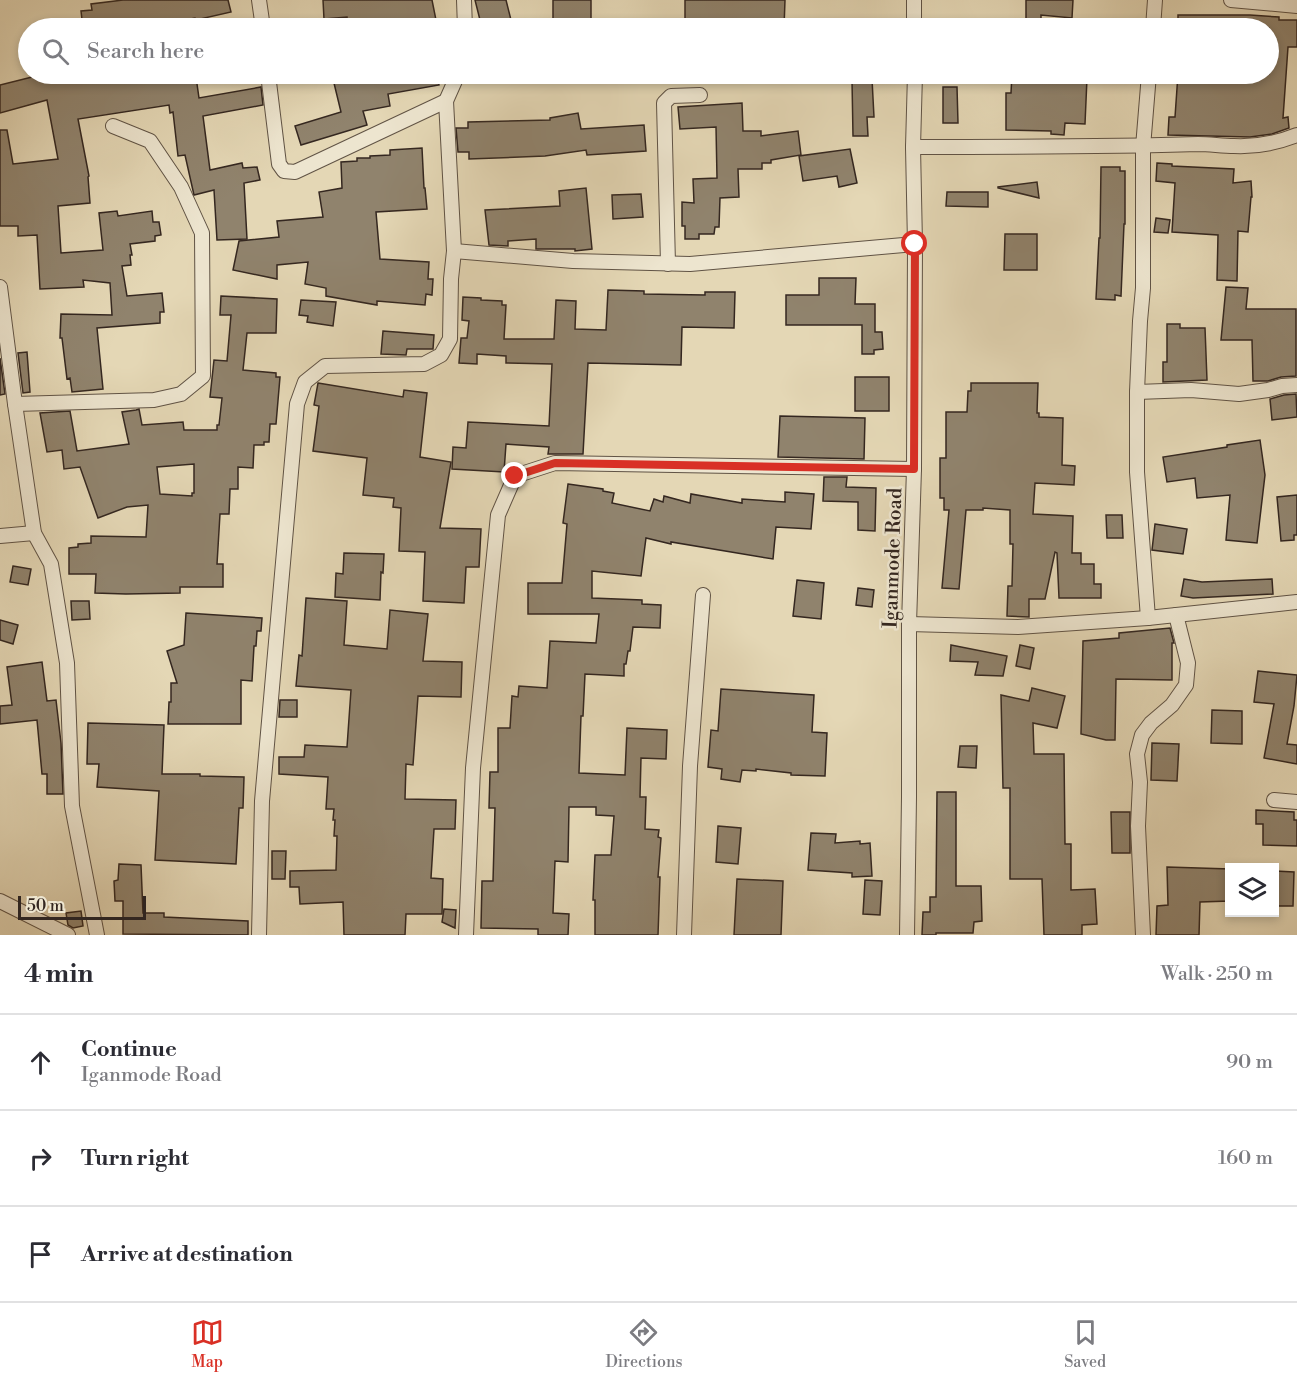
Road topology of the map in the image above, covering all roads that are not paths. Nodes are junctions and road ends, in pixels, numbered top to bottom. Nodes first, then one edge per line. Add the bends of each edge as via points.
1 (259, 0) edge
2 (464, 0) edge
3 (914, 0) edge
4 (1155, 0) edge
5 (1231, 0) edge
6 (1297, 6) edge
7 (262, 18) edge
8 (465, 18) edge
9 (914, 18) edge
10 (1154, 18) edge
11 (269, 84) edge
12 (454, 84) edge
13 (915, 84) edge
14 (1148, 84) edge
15 (700, 95) dead end
16 (446, 101) junction
17 (113, 126) dead end
18 (1297, 135) edge
19 (913, 147) junction
20 (1143, 147) junction
21 (915, 244) junction
22 (453, 252) junction
23 (668, 264) junction
24 (0, 287) edge
25 (1297, 385) edge
26 (1137, 392) junction
27 (15, 404) junction
28 (914, 469) junction
29 (34, 533) junction
30 (1, 539) edge
31 (703, 595) dead end
32 (1297, 602) edge
33 (1176, 615) junction
34 (1148, 618) junction
35 (909, 624) junction
36 (1274, 800) dead end
37 (1297, 802) edge
38 (0, 901) edge
39 (68, 935) edge
40 (97, 935) edge
41 (259, 935) edge
42 (466, 935) edge
43 (684, 935) edge
44 (907, 935) edge
45 (1143, 935) edge

1 - 7 street
2 - 8 street
3 - 9 street
4 - 10 street
5 - 6 street
11 - 16 street via 279,164 284,171 295,172
12 - 16 street
13 - 19 street, Iganmode Road
14 - 20 street
15 - 23 street via 670,96 664,103
16 - 22 street
17 - 27 street via 150,141 181,187 202,233 203,376 181,394 154,400
18 - 20 street via 1258,146
19 - 20 street
19 - 21 street, Iganmode Road
20 - 26 street via 1143,288
21 - 23 street
21 - 28 street, Iganmode Road
22 - 23 street
22 - 41 street via 450,339 441,355 424,364 325,366 305,382 297,404 262,801
24 - 27 street
25 - 26 street via 1239,394 1191,390
26 - 34 street via 1137,472
27 - 29 street
28 - 35 street, Iganmode Road
28 - 42 street via 555,463 515,476 498,515 472,768
29 - 30 street
29 - 40 street via 51,564 67,663 72,806
31 - 43 street via 690,766
32 - 33 street
33 - 34 street
33 - 45 street via 1188,663 1186,685 1142,735 1137,754
34 - 35 street via 1018,627
35 - 44 street, Iganmode Road
36 - 37 street
38 - 39 street

